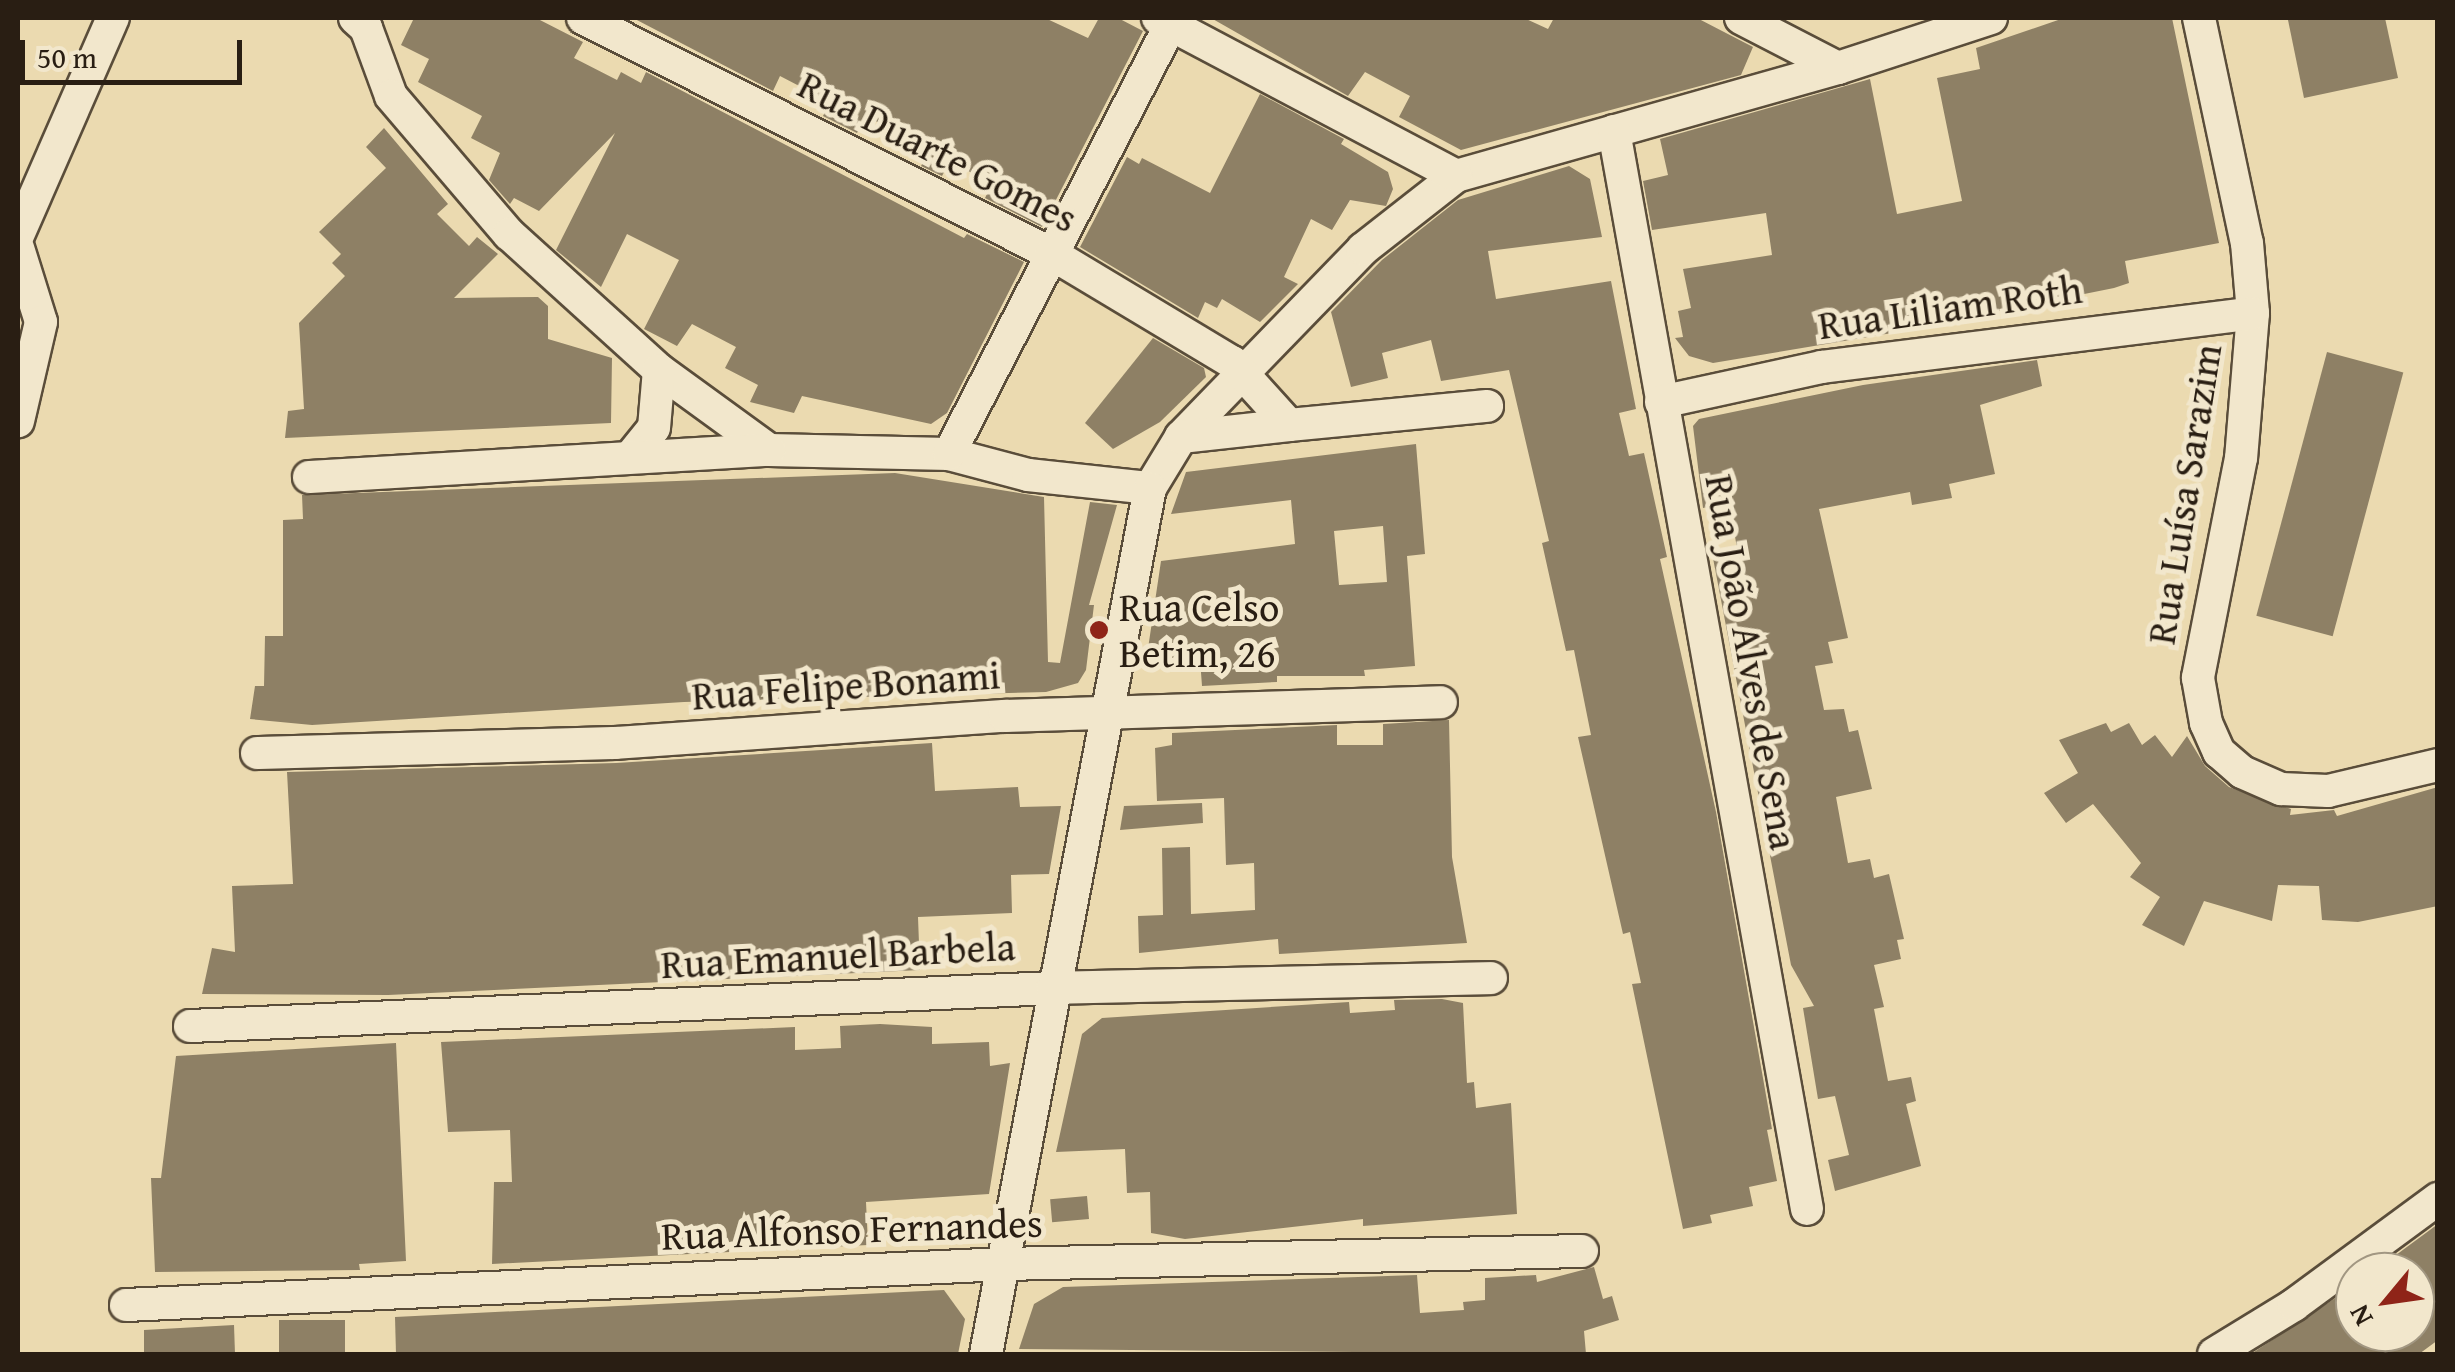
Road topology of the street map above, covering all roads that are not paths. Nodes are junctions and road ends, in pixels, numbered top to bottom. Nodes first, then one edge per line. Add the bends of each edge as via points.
1 (113, 18) edge
2 (583, 18) edge
3 (1741, 18) edge
4 (1991, 18) edge
5 (2199, 18) edge
6 (1167, 20) edge
7 (365, 21) edge
8 (1838, 68) junction
9 (1614, 131) junction
10 (1456, 176) junction
11 (18, 235) edge
12 (18, 248) edge
13 (1052, 254) junction
14 (2253, 313) junction
15 (658, 370) junction
16 (1247, 375) junction
17 (1661, 402) junction
18 (1487, 406) dead end
19 (18, 421) edge
20 (1289, 425) junction
21 (1182, 437) junction
22 (769, 450) junction
23 (950, 454) junction
24 (631, 456) junction
25 (309, 477) dead end
26 (1150, 488) junction
27 (1441, 702) dead end
28 (1108, 714) junction
29 (257, 753) dead end
30 (2438, 765) edge
31 (1491, 978) dead end
32 (1053, 988) junction
33 (190, 1026) dead end
34 (2438, 1200) edge
35 (1807, 1209) dead end
36 (1582, 1251) dead end
37 (1004, 1264) junction
38 (126, 1305) dead end
39 (986, 1354) edge
40 (2214, 1354) edge

1 - 11 street
2 - 13 street, Rua Duarte Gomes
3 - 8 street
4 - 8 street
5 - 14 street, Rua Luísa Sarazim via 2246,242
6 - 10 street
6 - 13 street
7 - 15 street via 391,96 460,183
8 - 9 street
9 - 10 street
9 - 17 street, Rua João Alves de Sena
10 - 16 street via 1363,248
12 - 19 street via 41,322
13 - 16 street, Rua Duarte Gomes via 1204,342
13 - 23 street
14 - 17 street, Rua Liliam Roth via 1822,367
14 - 30 street, Rua Luísa Sarazim via 2241,458 2198,678 2206,723 2219,752 2242,772 2281,788 2328,792
15 - 22 street
15 - 24 street via 654,428
16 - 20 street, Rua Duarte Gomes
16 - 21 street
17 - 35 street, Rua João Alves de Sena
18 - 20 street
20 - 21 street
21 - 26 street
22 - 23 street
22 - 24 street
23 - 26 street via 1028,475
24 - 25 street
26 - 28 street
27 - 28 street, Rua Felipe Bonami
28 - 29 street, Rua Felipe Bonami via 615,742
28 - 32 street
31 - 32 street, Rua Emanuel Barbela
32 - 33 street, Rua Emanuel Barbela
32 - 37 street
34 - 40 street via 2309,1295
36 - 37 street, Rua Alfonso Fernandes
37 - 38 street, Rua Alfonso Fernandes
37 - 39 street

